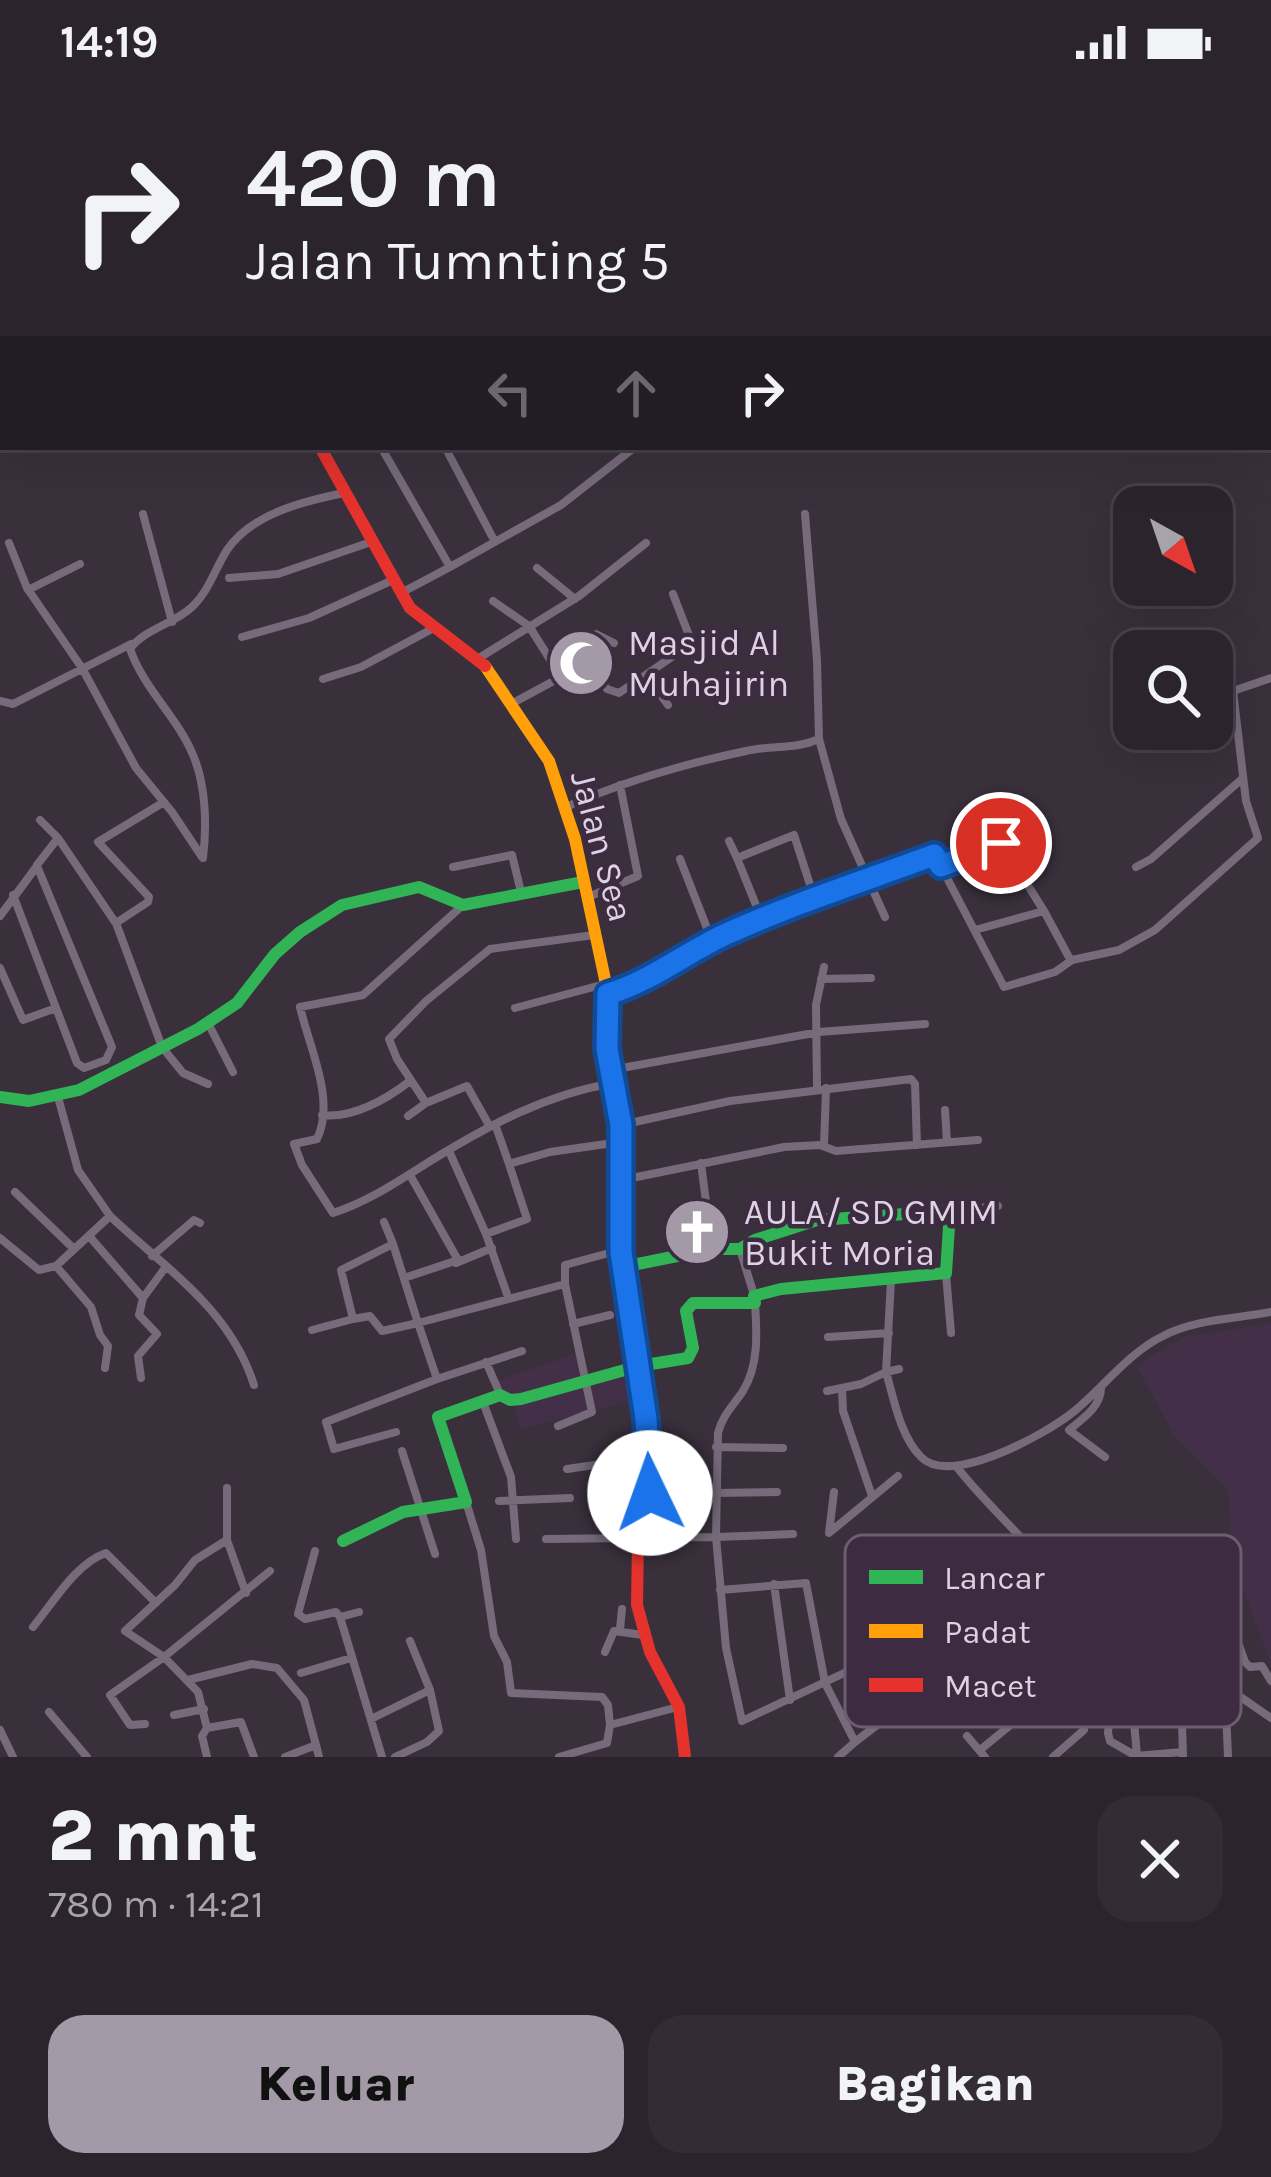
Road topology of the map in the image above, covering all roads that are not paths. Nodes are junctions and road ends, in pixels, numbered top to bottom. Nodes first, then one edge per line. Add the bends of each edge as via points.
1 (322, 450) edge
2 (383, 450) edge
3 (447, 450) edge
4 (631, 450) edge
5 (344, 493) junction
6 (143, 514) dead end
7 (805, 514) dead end
8 (370, 542) junction
9 (495, 542) junction
10 (9, 543) dead end
11 (646, 543) dead end
12 (80, 564) dead end
13 (450, 567) junction
14 (537, 568) dead end
15 (229, 578) dead end
16 (397, 586) junction
17 (28, 590) junction
18 (674, 594) dead end
19 (575, 599) junction
20 (494, 601) dead end
21 (172, 622) junction
22 (529, 626) junction
23 (433, 628) junction
24 (242, 637) dead end
25 (614, 643) dead end
26 (132, 644) junction
27 (479, 658) junction
28 (553, 660) junction
29 (82, 668) junction
30 (646, 676) junction
31 (561, 677) junction
32 (1271, 678) edge
33 (323, 679) dead end
34 (1233, 691) joint
35 (0, 700) edge
36 (513, 703) junction
37 (668, 705) dead end
38 (819, 740) junction
39 (1244, 777) junction
40 (620, 785) junction
41 (164, 802) junction
42 (566, 807) junction
43 (40, 820) dead end
44 (58, 838) junction
45 (729, 841) dead end
46 (736, 858) junction
47 (680, 859) dead end
48 (37, 866) junction
49 (941, 866) junction
50 (453, 867) dead end
51 (1136, 867) dead end
52 (870, 881) junction
53 (584, 882) junction
54 (520, 892) junction
55 (13, 896) junction
56 (587, 897) junction
57 (814, 897) junction
58 (463, 905) junction
59 (1044, 911) junction
60 (0, 916) edge
61 (885, 917) dead end
62 (762, 920) junction
63 (116, 923) junction
64 (975, 930) junction
65 (596, 934) junction
66 (712, 941) junction
67 (1071, 961) junction
68 (824, 967) dead end
69 (0, 968) edge
70 (871, 978) dead end
71 (821, 979) junction
72 (607, 989) junction
73 (56, 1007) junction
74 (515, 1008) dead end
75 (208, 1023) junction
76 (925, 1024) dead end
77 (819, 1032) junction
78 (162, 1047) junction
79 (100, 1072) junction
80 (233, 1072) dead end
81 (613, 1077) junction
82 (410, 1081) junction
83 (208, 1084) dead end
84 (822, 1088) junction
85 (0, 1097) edge
86 (58, 1097) junction
87 (425, 1103) junction
88 (945, 1111) dead end
89 (322, 1114) junction
90 (408, 1115) dead end
91 (492, 1125) junction
92 (621, 1125) junction
93 (978, 1140) dead end
94 (621, 1142) junction
95 (947, 1142) junction
96 (917, 1145) junction
97 (824, 1147) junction
98 (449, 1151) junction
99 (701, 1163) junction
100 (509, 1164) junction
101 (410, 1175) junction
102 (622, 1180) junction
103 (15, 1192) dead end
104 (998, 1206) dead end
105 (950, 1211) junction
106 (110, 1216) junction
107 (200, 1222) dead end
108 (383, 1222) dead end
109 (486, 1234) junction
110 (89, 1236) junction
111 (0, 1238) edge
112 (393, 1244) junction
113 (73, 1248) junction
114 (492, 1248) junction
115 (712, 1249) junction
116 (740, 1249) junction
117 (621, 1250) junction
118 (152, 1256) junction
119 (456, 1263) junction
120 (56, 1266) junction
121 (623, 1267) junction
122 (165, 1268) junction
123 (946, 1273) junction
124 (404, 1278) junction
125 (891, 1280) junction
126 (566, 1283) junction
127 (143, 1298) junction
128 (508, 1298) junction
129 (755, 1300) junction
130 (1271, 1312) edge
131 (610, 1315) dead end
132 (353, 1319) junction
133 (418, 1323) junction
134 (573, 1324) junction
135 (312, 1330) dead end
136 (889, 1333) junction
137 (952, 1334) dead end
138 (828, 1337) dead end
139 (522, 1352) dead end
140 (486, 1362) junction
141 (639, 1366) junction
142 (105, 1368) dead end
143 (899, 1369) dead end
144 (886, 1372) junction
145 (141, 1378) dead end
146 (437, 1379) junction
147 (586, 1382) junction
148 (254, 1385) dead end
149 (1101, 1387) junction
150 (842, 1389) junction
151 (827, 1391) dead end
152 (500, 1395) junction
153 (482, 1400) junction
154 (558, 1426) dead end
155 (396, 1432) dead end
156 (716, 1448) junction
157 (783, 1448) dead end
158 (402, 1451) dead end
159 (650, 1457) junction
160 (1105, 1457) dead end
161 (956, 1466) junction
162 (567, 1469) dead end
163 (898, 1476) dead end
164 (227, 1488) dead end
165 (777, 1492) dead end
166 (834, 1492) dead end
167 (715, 1493) junction
168 (872, 1497) junction
169 (570, 1498) dead end
170 (513, 1501) junction
171 (466, 1502) junction
172 (499, 1502) dead end
173 (420, 1512) junction
174 (794, 1534) dead end
175 (1023, 1535) edge
176 (716, 1537) junction
177 (638, 1538) junction
178 (516, 1539) dead end
179 (546, 1539) dead end
180 (227, 1540) junction
181 (343, 1541) dead end
182 (315, 1551) dead end
183 (435, 1555) dead end
184 (270, 1571) dead end
185 (774, 1584) junction
186 (720, 1590) junction
187 (246, 1593) junction
188 (156, 1603) junction
189 (622, 1609) dead end
190 (359, 1612) dead end
191 (340, 1617) junction
192 (33, 1627) dead end
193 (620, 1629) junction
194 (643, 1635) junction
195 (410, 1641) dead end
196 (1241, 1651) edge
197 (604, 1652) dead end
198 (164, 1657) junction
199 (351, 1658) junction
200 (301, 1673) dead end
201 (845, 1673) edge
202 (188, 1680) junction
203 (1271, 1681) edge
204 (825, 1683) junction
205 (430, 1690) junction
206 (1241, 1697) edge
207 (790, 1700) junction
208 (679, 1707) junction
209 (204, 1709) junction
210 (49, 1712) dead end
211 (174, 1715) dead end
212 (1271, 1718) edge
213 (370, 1719) junction
214 (845, 1722) edge
215 (145, 1724) dead end
216 (610, 1726) junction
217 (847, 1727) edge
218 (874, 1727) edge
219 (1012, 1727) edge
220 (1110, 1727) edge
221 (1227, 1727) edge
222 (207, 1728) junction
223 (0, 1730) edge
224 (1084, 1730) dead end
225 (967, 1736) dead end
226 (855, 1742) junction
227 (316, 1745) junction
228 (582, 1754) edge
229 (982, 1754) edge
230 (1182, 1755) edge
231 (1133, 1756) edge
232 (13, 1757) edge
233 (87, 1757) edge
234 (207, 1757) edge
235 (254, 1757) edge
236 (285, 1757) edge
237 (319, 1757) edge
238 (382, 1757) edge
239 (395, 1757) edge
240 (559, 1757) edge
241 (685, 1757) edge
242 (838, 1757) edge
243 (1053, 1757) edge
244 (1228, 1757) edge

1 - 5 street, Jalan Sea
2 - 13 street
3 - 9 street
4 - 9 street via 562,505
5 - 8 street, Jalan Sea
5 - 21 street via 244,530 201,597
6 - 21 street
7 - 38 street
8 - 15 street via 278,574
8 - 16 street, Jalan Sea
9 - 13 street
10 - 17 street
11 - 19 street
12 - 17 street
13 - 16 street
14 - 19 street
16 - 23 street, Jalan Sea
16 - 24 street
17 - 29 street
18 - 30 street via 691,641
19 - 22 street
20 - 22 street
21 - 26 street
22 - 27 street
22 - 28 street
23 - 27 street, Jalan Sea
23 - 33 street
25 - 28 street via 596,634
26 - 29 street
26 - 41 street via 194,756 202,858
27 - 36 street, Jalan Sea
28 - 31 street
29 - 35 street via 13,704
29 - 41 street via 129,757
30 - 31 street via 615,694 594,671
30 - 37 street
31 - 36 street
32 - 34 street
34 - 39 street
36 - 42 street, Jalan Sea
38 - 40 street
38 - 52 street via 841,819
39 - 51 street
39 - 67 street via 1255,842 1158,928 1119,950
40 - 42 street
40 - 56 street via 638,878
41 - 63 street via 98,842 149,897
42 - 53 street, Jalan Sea
43 - 44 street
44 - 48 street
44 - 63 street
45 - 46 street
46 - 57 street via 794,835
46 - 62 street
47 - 66 street
48 - 55 street
48 - 79 street via 112,1047
49 - 52 street via 934,855
49 - 59 street via 1000,841
49 - 64 street
50 - 54 street via 512,855
52 - 57 street
52 - 61 street
53 - 54 street
53 - 56 street, Jalan Sea
54 - 58 street
55 - 60 street
55 - 73 street
56 - 65 street, Jalan Sea
57 - 62 street
58 - 75 street via 419,886 342,905 300,932 237,1003
58 - 89 street via 364,994 301,1006
59 - 64 street
59 - 67 street
62 - 66 street
63 - 78 street
64 - 67 street via 1007,988
65 - 72 street, Jalan Sea
65 - 82 street via 483,952 389,1039
66 - 72 street via 668,969
68 - 71 street
69 - 73 street via 22,1019
70 - 71 street
71 - 77 street
72 - 74 street
72 - 81 street, Jalan Sea
73 - 79 street via 80,1068
75 - 78 street
75 - 80 street
76 - 77 street
77 - 81 street
77 - 84 street
78 - 79 street
78 - 83 street via 183,1073
79 - 86 street
81 - 91 street
81 - 92 street, Jalan Sea
82 - 87 street
82 - 89 street via 372,1105
84 - 92 street
84 - 96 street via 912,1079
84 - 97 street
85 - 86 street
86 - 106 street via 78,1170
87 - 90 street
87 - 91 street via 467,1086
88 - 95 street
89 - 101 street via 320,1137 294,1144 333,1213
91 - 98 street
91 - 100 street
92 - 94 street, Jalan Sea
93 - 95 street
94 - 100 street
94 - 102 street, Jalan Sea
95 - 96 street
96 - 97 street
97 - 99 street
98 - 101 street
98 - 109 street
99 - 102 street
99 - 115 street
100 - 109 street via 527,1220
101 - 119 street
102 - 117 street, Jalan Sea
103 - 113 street
104 - 105 street
105 - 116 street via 817,1220
105 - 123 street
106 - 110 street
106 - 118 street
107 - 118 street
108 - 112 street
109 - 114 street
110 - 113 street
110 - 127 street
111 - 120 street via 40,1270
112 - 124 street
112 - 132 street via 341,1270
113 - 120 street
114 - 119 street
114 - 128 street
115 - 116 street
115 - 121 street
116 - 129 street
117 - 121 street, Jalan Sea
117 - 126 street via 566,1265
118 - 122 street
119 - 124 street
120 - 142 street via 97,1318 109,1349
121 - 141 street, Jalan Sea
122 - 127 street
122 - 148 street via 234,1337
123 - 125 street
123 - 137 street
124 - 133 street
125 - 129 street via 781,1289
125 - 136 street
126 - 128 street
126 - 134 street
127 - 145 street via 139,1316 157,1334 138,1356
128 - 133 street
129 - 141 street via 689,1304 692,1354
129 - 156 street via 749,1379 722,1418
130 - 149 street via 1166,1334
131 - 134 street
132 - 133 street via 370,1316 382,1331
132 - 135 street
133 - 146 street
134 - 147 street
136 - 138 street
136 - 144 street
139 - 140 street
140 - 146 street
140 - 152 street
141 - 147 street
141 - 159 street, Jalan Sea
143 - 144 street
144 - 150 street
144 - 161 street via 917,1453 933,1465
146 - 155 street via 326,1422 334,1449
147 - 152 street via 513,1401
147 - 154 street via 591,1415
149 - 160 street via 1094,1408 1069,1430
149 - 161 street via 1044,1430
150 - 151 street
150 - 168 street
152 - 153 street
153 - 170 street
153 - 171 street via 437,1420
156 - 157 street
156 - 167 street
158 - 173 street
159 - 162 street
159 - 177 street, Jalan Sea
161 - 175 street
163 - 168 street
164 - 180 street
165 - 167 street
166 - 168 street via 829,1533
167 - 176 street
169 - 170 street
170 - 172 street
170 - 178 street
171 - 173 street
171 - 216 street via 511,1693 602,1697
173 - 181 street via 393,1515
173 - 183 street
174 - 176 street
176 - 177 street
176 - 186 street
177 - 179 street
177 - 194 street, Jalan Sea
180 - 187 street
180 - 188 street via 195,1560
182 - 191 street via 298,1614
184 - 187 street
185 - 186 street
185 - 204 street via 806,1583
185 - 207 street
186 - 207 street via 738,1718
187 - 198 street
188 - 192 street via 106,1552 81,1569
188 - 198 street via 125,1631
189 - 193 street
190 - 191 street
191 - 199 street
193 - 194 street
193 - 197 street
194 - 208 street, Jalan Sea
195 - 205 street
196 - 203 street
198 - 202 street
198 - 215 street via 110,1695 130,1725
199 - 200 street
199 - 213 street
201 - 204 street
202 - 209 street
202 - 227 street via 252,1664 277,1668 304,1700
204 - 207 street
204 - 214 street
205 - 213 street
205 - 239 street via 439,1731
206 - 212 street
208 - 216 street
208 - 241 street, Jalan Sea
209 - 211 street
209 - 222 street
210 - 233 street
213 - 238 street
216 - 228 street via 607,1743
217 - 226 street
218 - 226 street
219 - 229 street
220 - 231 street via 1109,1737
221 - 244 street
222 - 234 street
222 - 235 street via 241,1722
223 - 232 street
224 - 243 street
225 - 229 street
226 - 242 street
227 - 236 street
227 - 237 street
228 - 240 street
230 - 231 street

